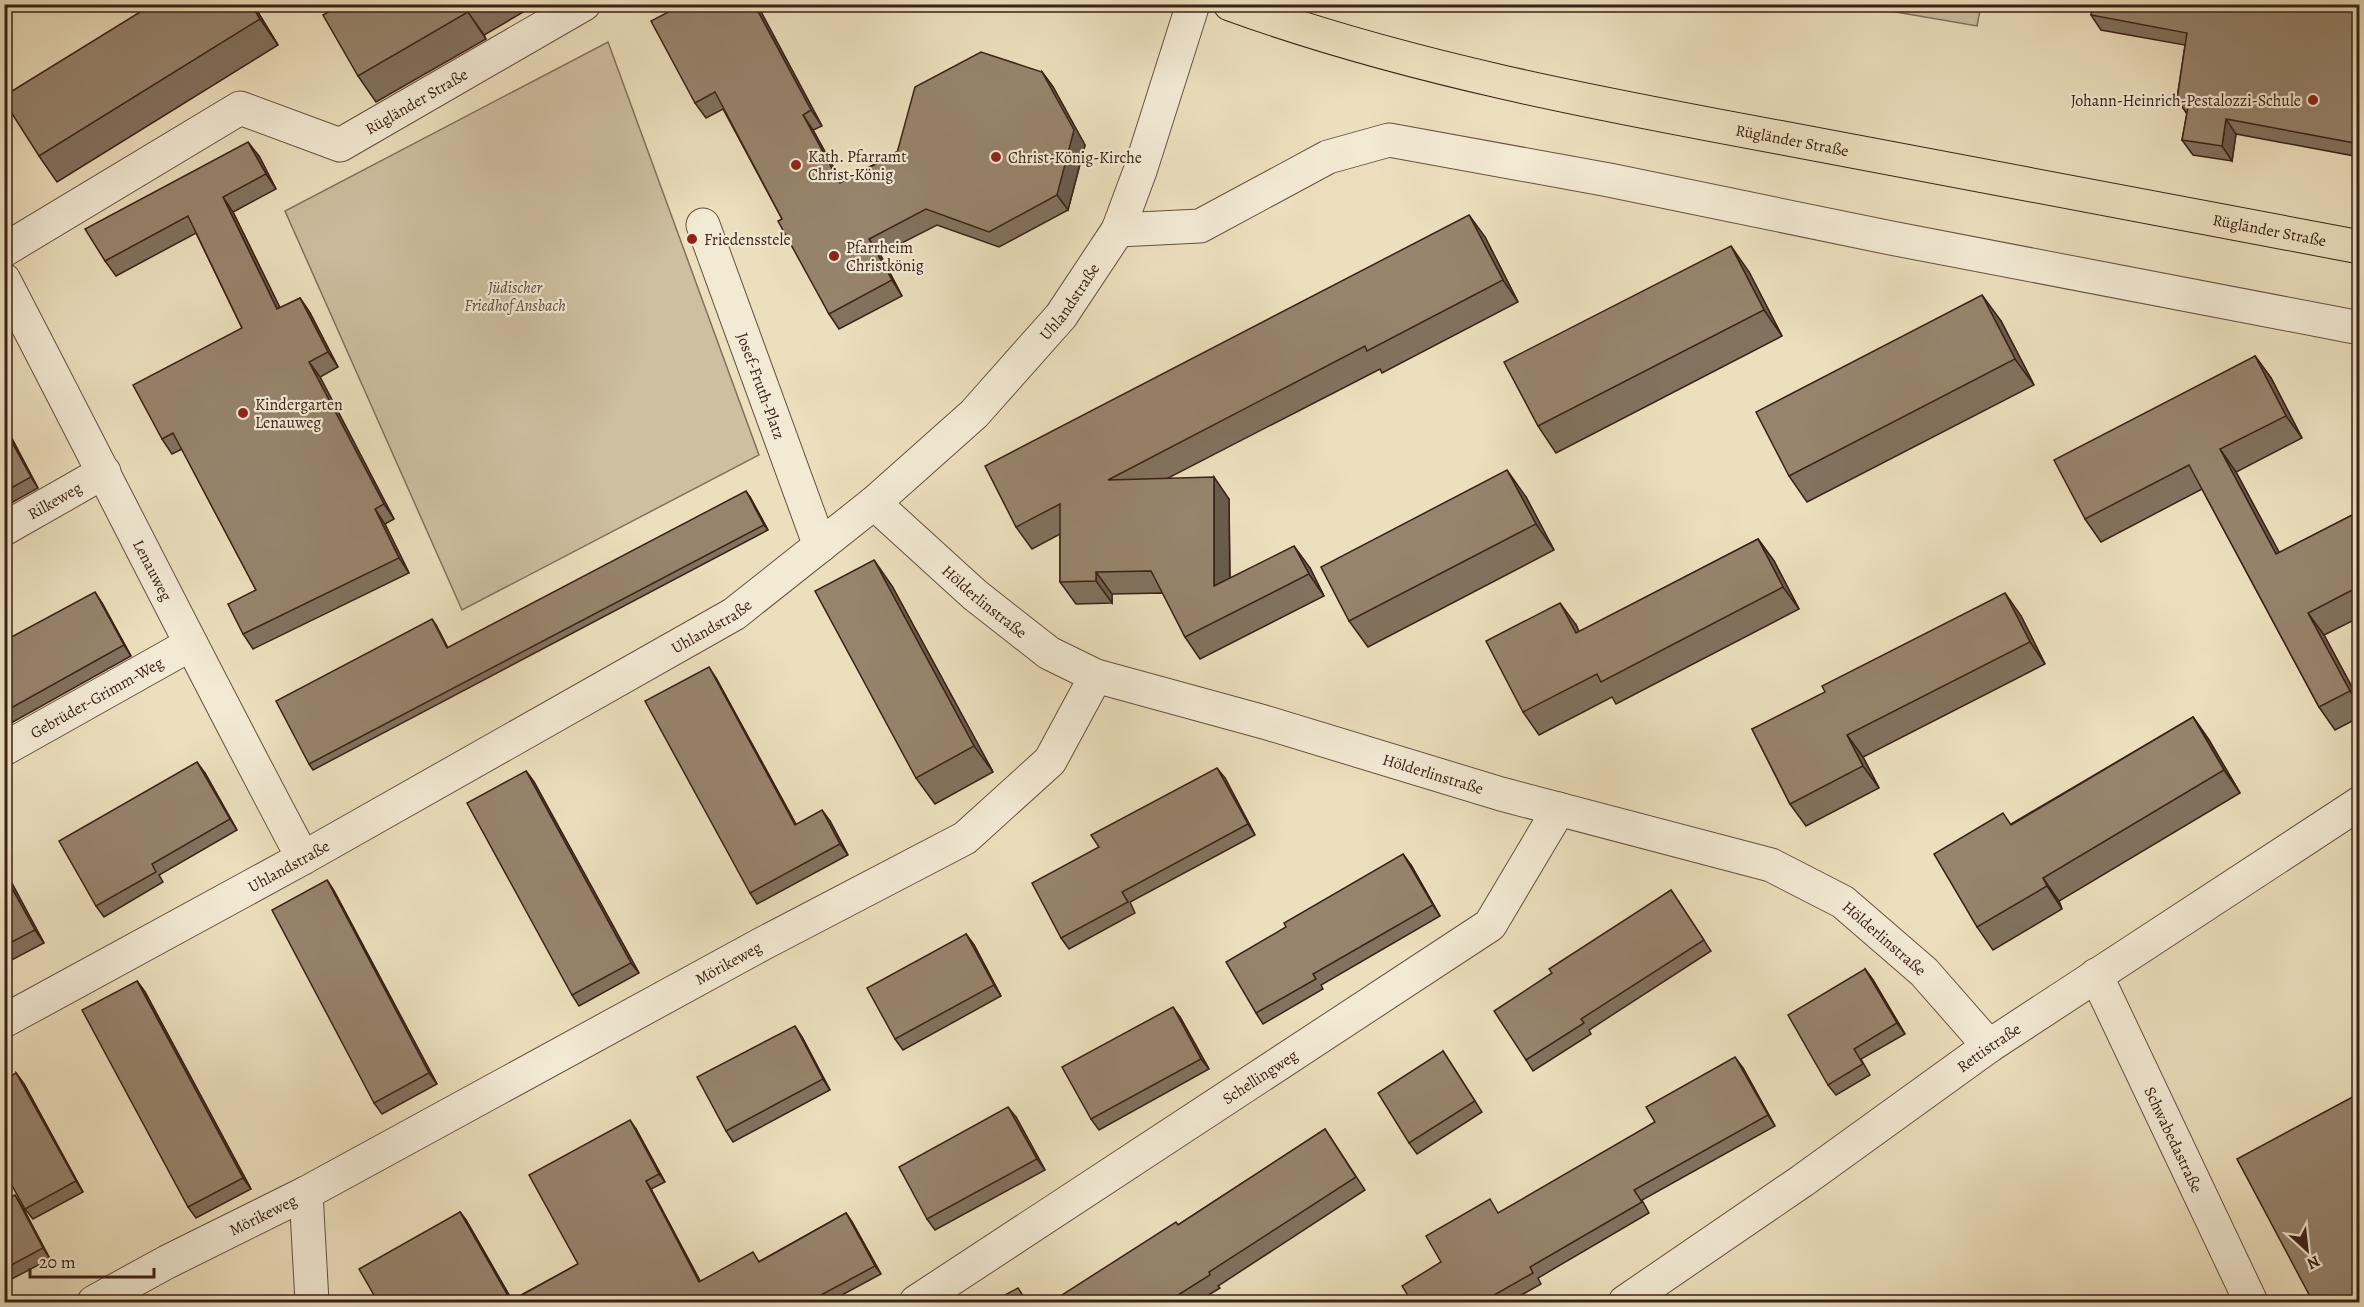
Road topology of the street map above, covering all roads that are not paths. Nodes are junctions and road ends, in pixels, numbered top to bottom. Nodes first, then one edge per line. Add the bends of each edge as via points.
1 (584, 4) edge
2 (1193, 4) edge
3 (1230, 4) edge
4 (703, 225) dead end
5 (1118, 230) junction
6 (2360, 247) edge
7 (4, 250) edge
8 (4, 280) edge
9 (2360, 328) edge
10 (105, 472) junction
11 (874, 502) junction
12 (4, 529) edge
13 (820, 546) junction
14 (190, 644) junction
15 (1096, 676) junction
16 (4, 749) edge
17 (2360, 803) edge
18 (1559, 809) junction
19 (303, 858) junction
20 (2096, 975) junction
21 (4, 1021) edge
22 (1989, 1046) junction
23 (306, 1192) junction
24 (94, 1302) edge
25 (312, 1302) edge
26 (916, 1302) edge
27 (1625, 1302) edge
28 (2251, 1302) edge

1 - 7 street, Rügländer Straße via 340,145 240,108
2 - 5 street, Uhlandstraße
3 - 6 main road, Rügländer Straße via 1289,26 1607,105
4 - 13 street, Josef-Fruth-Platz
5 - 9 street via 1200,226 1328,157 1389,140
5 - 11 street, Uhlandstraße via 1061,316 974,414
8 - 10 street, Lenauweg
10 - 12 street, Rilkeweg
10 - 14 street, Lenauweg
11 - 13 street, Uhlandstraße
11 - 15 street, Hölderlinstraße via 975,595 1050,653
13 - 19 street, Uhlandstraße via 734,614
14 - 16 street, Gebrüder-Grimm-Weg
14 - 19 street, Lenauweg
15 - 18 street, Hölderlinstraße
15 - 23 street, Mörikeweg via 1050,761 965,838
17 - 20 street, Rettistraße
18 - 22 street, Hölderlinstraße via 1771,865 1843,902 1924,972
18 - 26 street, Schellingweg via 1490,925
19 - 21 street, Uhlandstraße
20 - 22 street, Rettistraße
20 - 28 street, Schwabedastraße
22 - 27 street, Rettistraße
23 - 24 street, Mörikeweg
23 - 25 street, Mörikeweg

